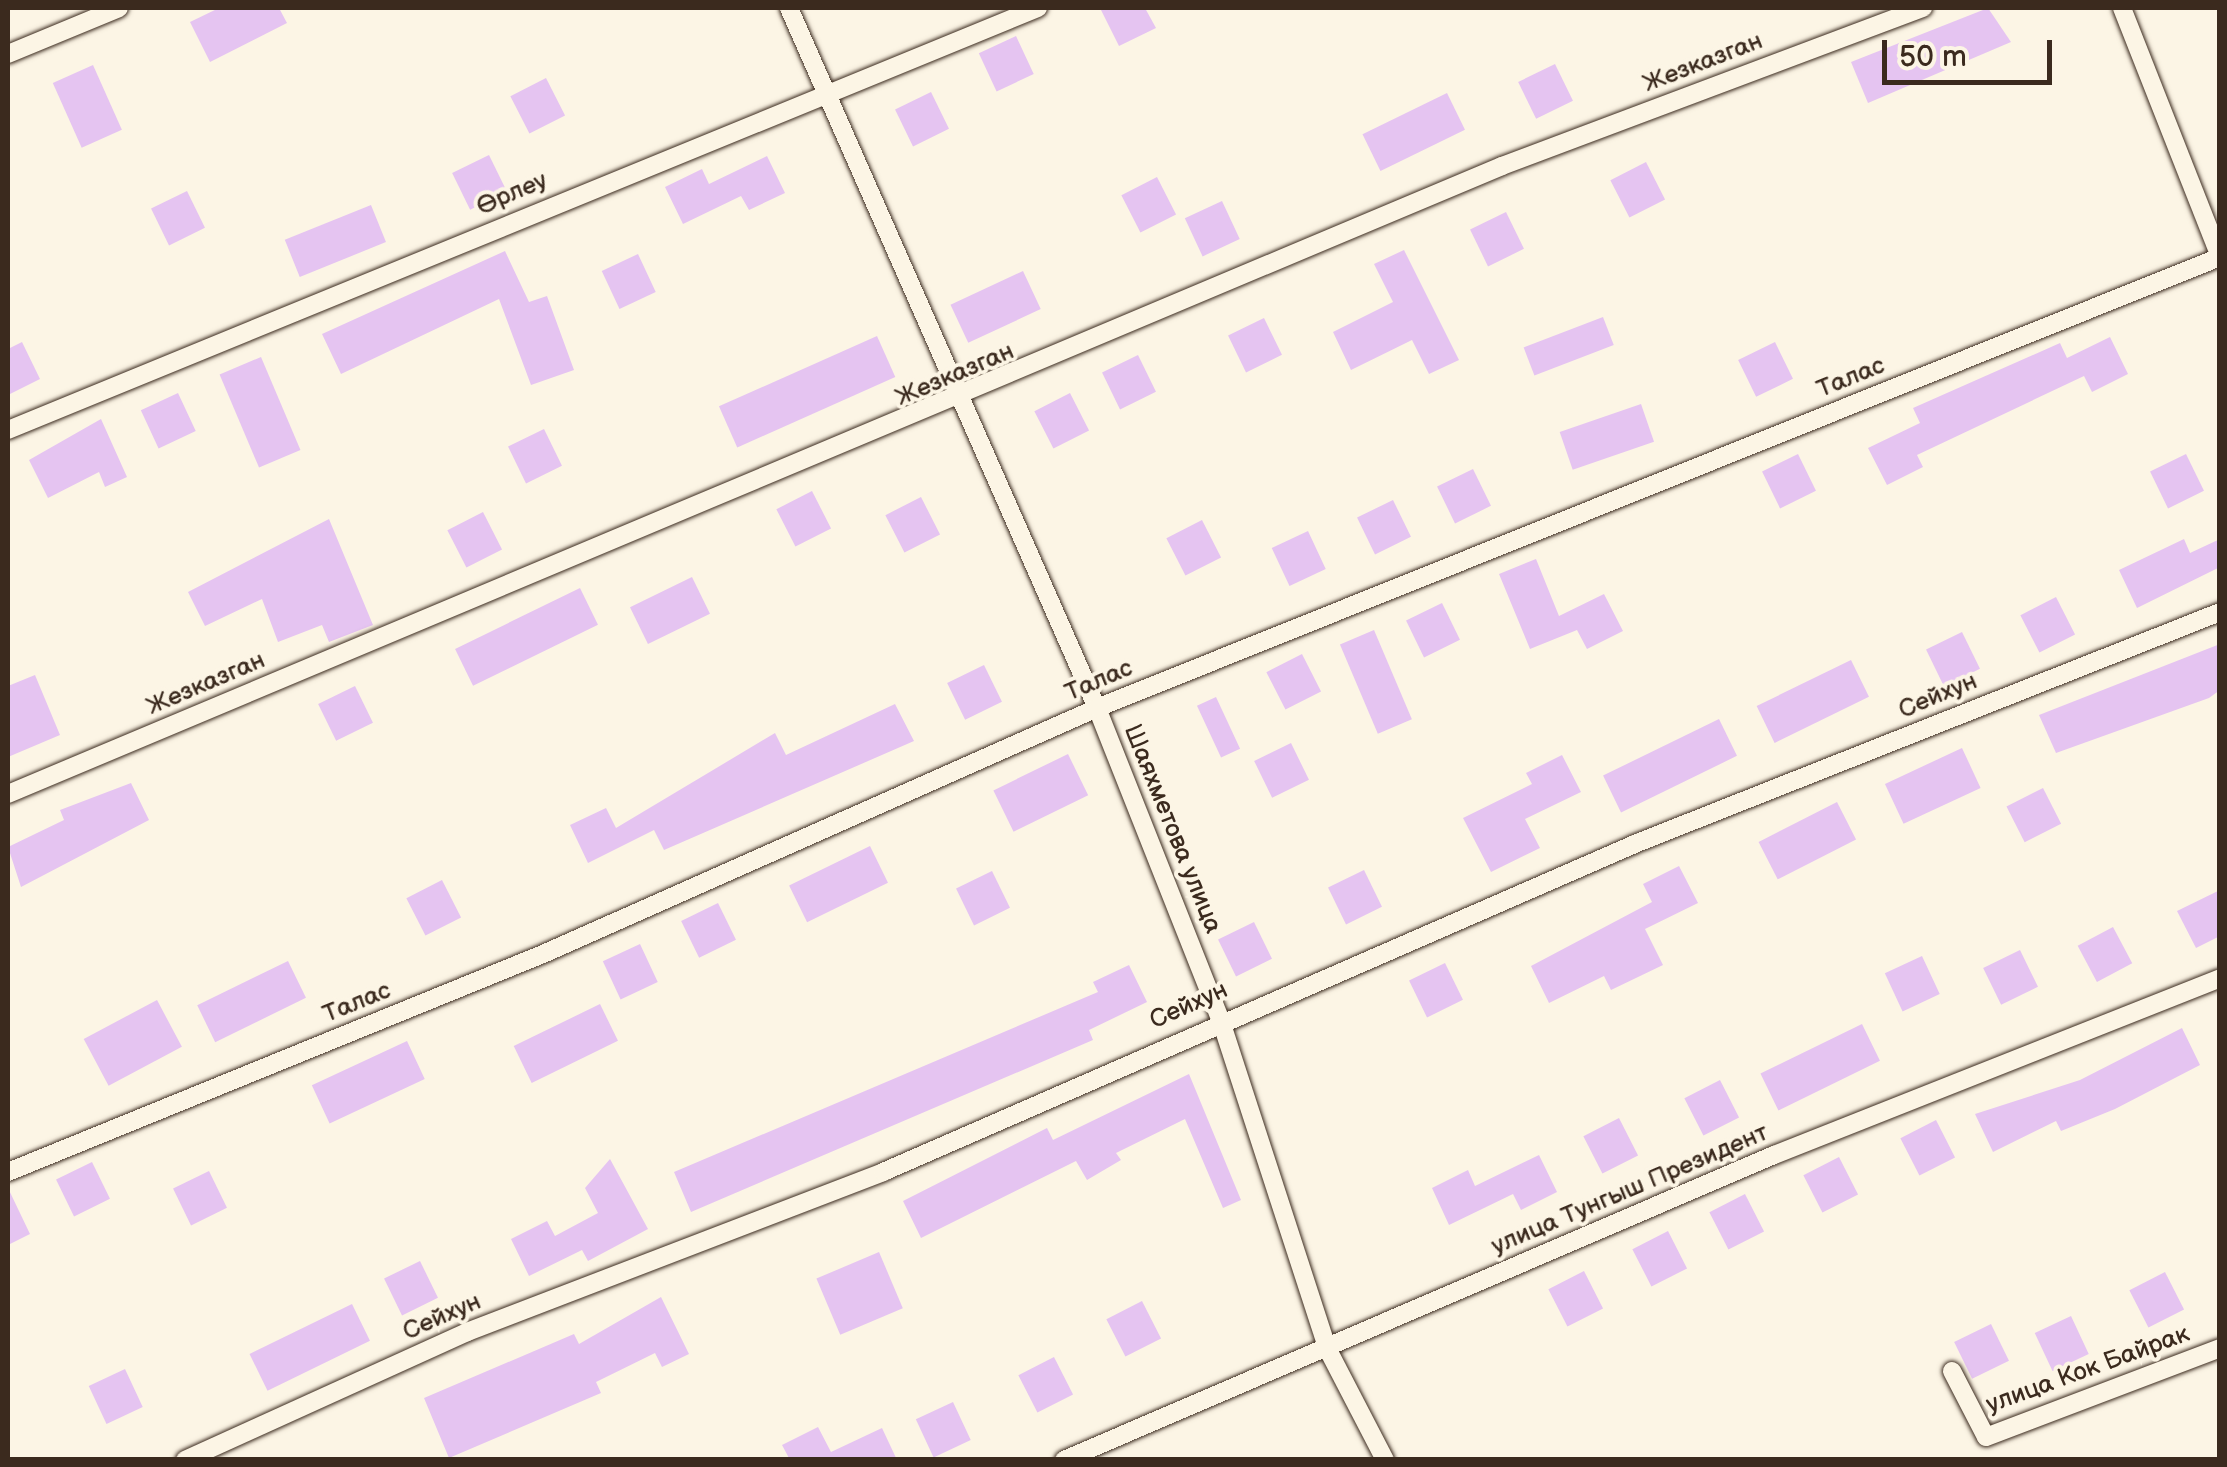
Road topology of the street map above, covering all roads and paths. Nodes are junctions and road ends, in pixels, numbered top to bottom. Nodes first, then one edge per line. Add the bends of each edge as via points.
1 (119, 8) edge
2 (790, 8) edge
3 (1038, 8) edge
4 (1924, 8) edge
5 (2122, 8) edge
6 (8, 54) edge
7 (826, 96) junction
8 (2219, 257) edge
9 (957, 402) junction
10 (8, 430) edge
11 (2220, 612) edge
12 (1097, 708) junction
13 (8, 794) edge
14 (2220, 978) edge
15 (1220, 1018) junction
16 (8, 1172) edge
17 (1327, 1348) junction
18 (2220, 1348) edge
19 (1952, 1371) dead end
20 (185, 1460) edge
21 (1064, 1460) edge
22 (1385, 1460) edge

1 - 6 street
2 - 7 street, Шаяхметова улица
3 - 7 street, Өрлеу
4 - 9 street, Жезказган via 1502,166
5 - 8 street
7 - 9 street, Шаяхметова улица
7 - 10 street, Өрлеу
8 - 12 street, Талас
9 - 12 street, Шаяхметова улица
9 - 13 street, Жезказган
11 - 15 street, Сейхун
12 - 15 street, Шаяхметова улица
12 - 16 street, Талас via 543,954
14 - 17 street, улица Тунгыш Президент
15 - 17 street, Шаяхметова улица
15 - 20 street, Сейхун via 883,1172 468,1332
17 - 21 street, улица Тунгыш Президент
17 - 22 street, Шаяхметова улица
18 - 19 street, улица Кок Байрак via 1986,1436

